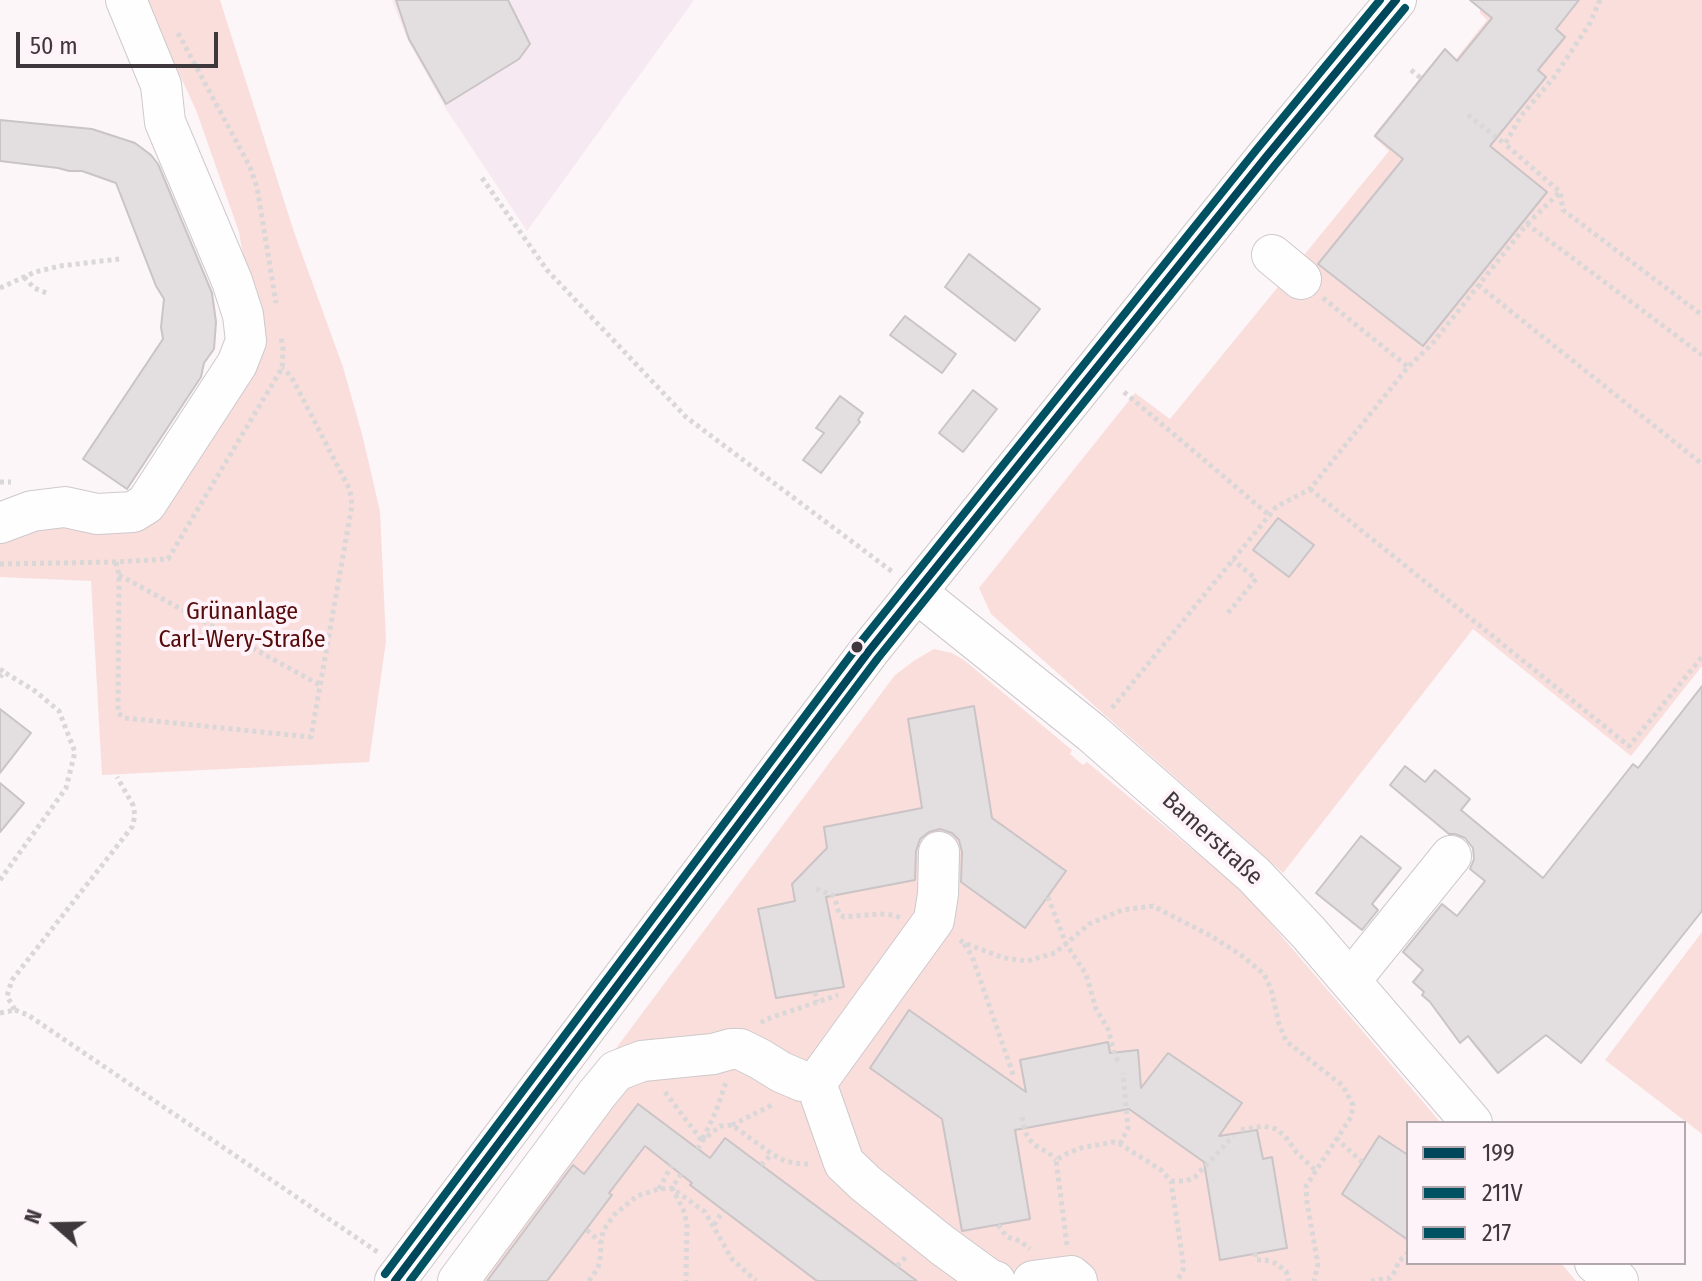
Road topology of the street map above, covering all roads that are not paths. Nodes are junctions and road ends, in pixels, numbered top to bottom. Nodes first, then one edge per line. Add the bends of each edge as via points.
1 (126, 0) edge
2 (1396, 0) edge
3 (0, 523) edge
4 (916, 592) junction
5 (939, 852) dead end
6 (1451, 856) dead end
7 (1350, 981) junction
8 (816, 1083) junction
9 (1470, 1121) edge
10 (1598, 1265) edge
11 (390, 1269) edge
12 (458, 1281) edge
13 (995, 1281) edge
14 (1618, 1281) edge

1 - 3 street via 161,85 165,122 232,281 246,341 237,364 146,504 133,512 97,514 65,507 32,511
2 - 4 street
4 - 7 street, Bamerstraße via 1092,733 1254,875
4 - 11 street
5 - 8 street via 941,931 888,983
6 - 7 street
7 - 9 street, Bamerstraße
8 - 12 street via 781,1072 740,1049 642,1061 616,1071
8 - 13 street via 844,1163 942,1245
10 - 14 street

